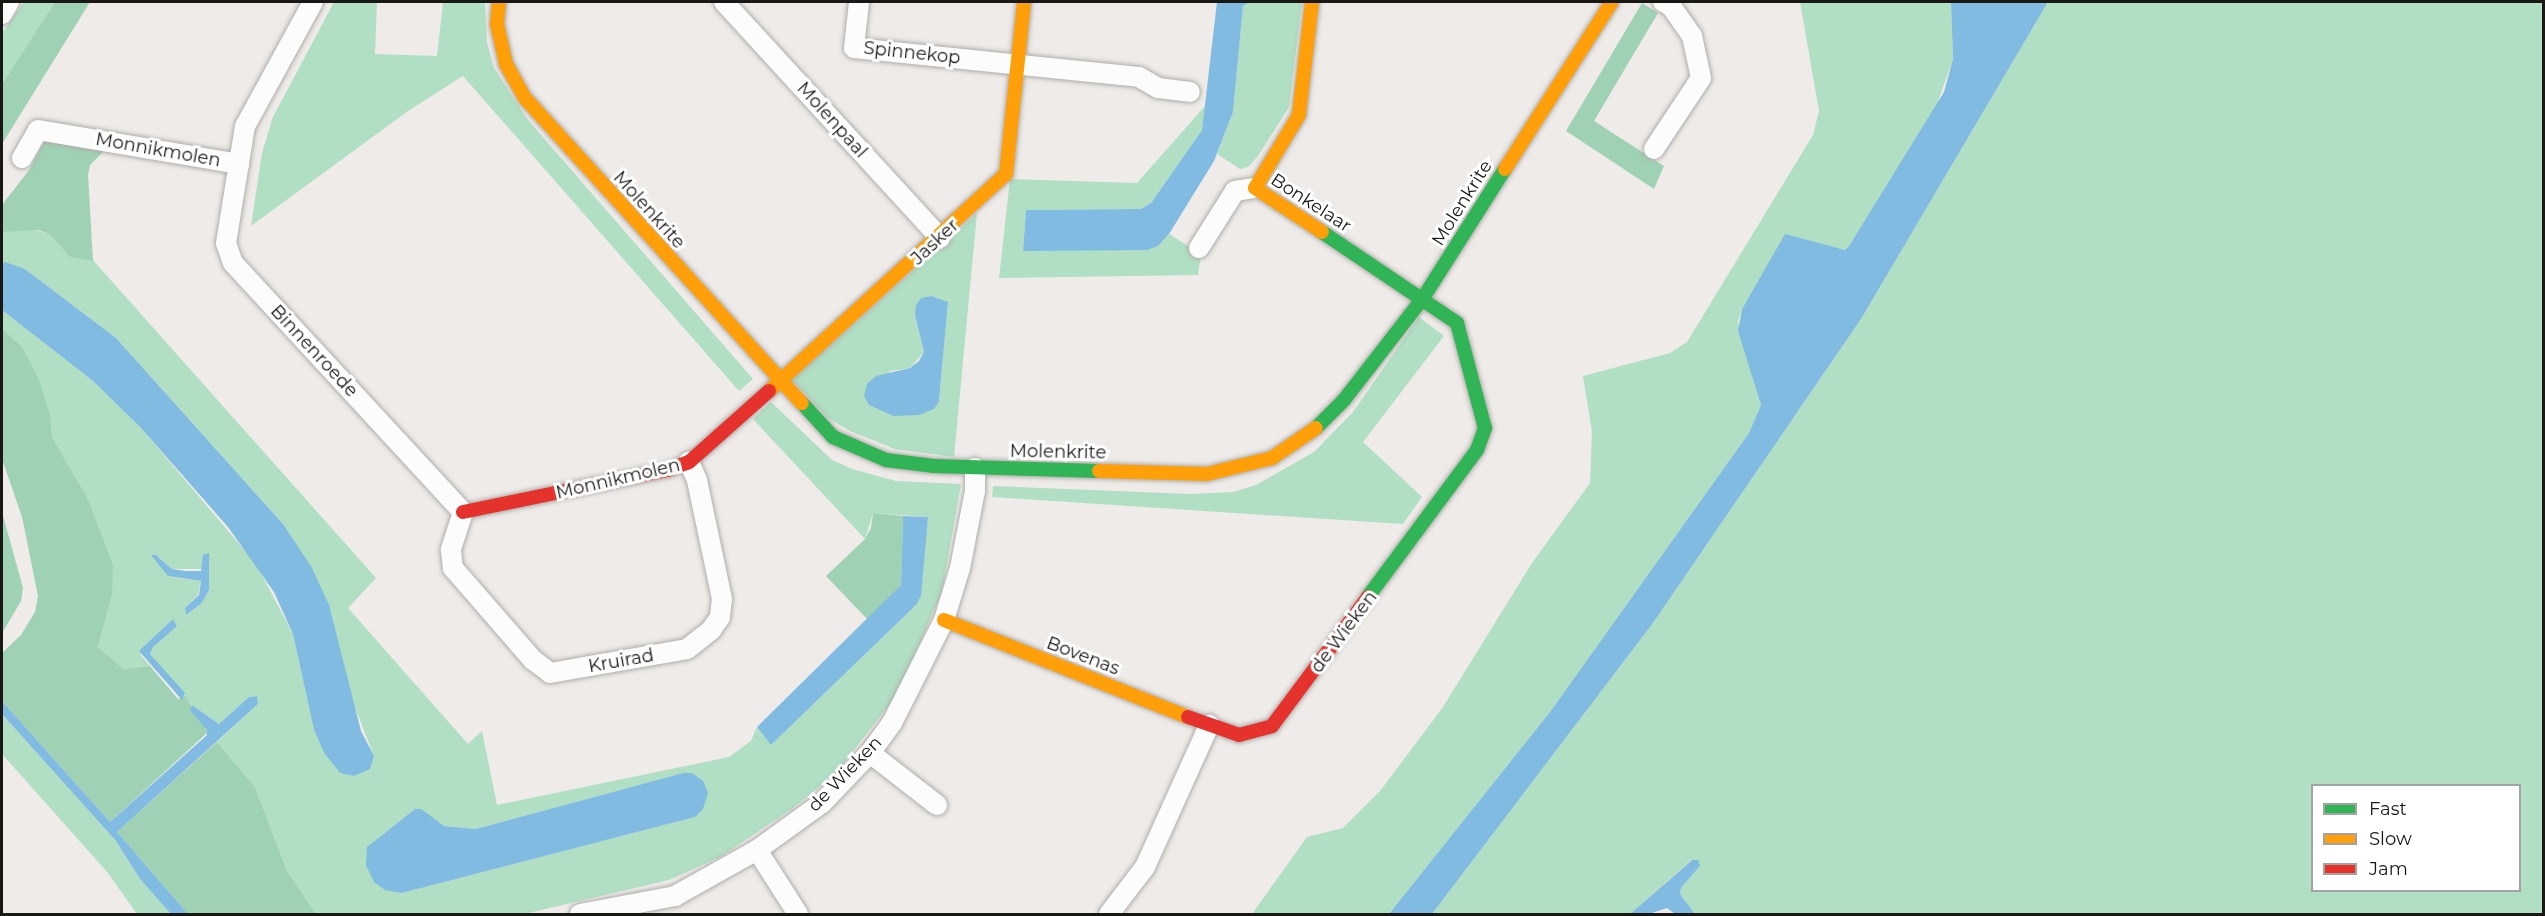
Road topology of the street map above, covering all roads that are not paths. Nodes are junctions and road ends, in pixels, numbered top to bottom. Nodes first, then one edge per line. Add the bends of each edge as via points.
1 (9, 2) edge
2 (313, 2) edge
3 (500, 2) edge
4 (724, 2) edge
5 (859, 2) edge
6 (1024, 2) edge
7 (1312, 2) edge
8 (1612, 2) edge
9 (1663, 2) edge
10 (2, 14) edge
11 (1017, 64) junction
12 (1190, 93) dead end
13 (1654, 150) dead end
14 (22, 158) dead end
15 (239, 164) junction
16 (1255, 188) junction
17 (940, 238) junction
18 (1199, 248) dead end
19 (1423, 298) junction
20 (780, 383) junction
21 (689, 462) junction
22 (975, 468) junction
23 (463, 512) junction
24 (944, 620) junction
25 (1209, 725) junction
26 (870, 753) junction
27 (937, 805) dead end
28 (757, 850) junction
29 (619, 912) edge
30 (580, 915) edge
31 (798, 915) edge
32 (1109, 915) edge

1 - 10 street
2 - 15 street, Monnikmolen via 246,126
3 - 20 street, Molenkrite via 497,24 506,64 525,98
4 - 17 street, Molenpaal
5 - 11 street, Spinnekop via 854,48
6 - 11 street, Jasker
7 - 16 street, Bonkelaar via 1299,115
8 - 19 street, Molenkrite
9 - 13 street via 1671,6 1692,36 1701,78
11 - 12 street via 1139,77 1158,88
11 - 17 street, Jasker via 1006,174
14 - 15 street, Monnikmolen via 38,129
15 - 23 street, Binnenroede via 226,243 233,263
16 - 18 street via 1235,191
16 - 19 street, Bonkelaar
17 - 20 street, Jasker
19 - 22 street, Molenkrite via 1344,400 1311,433 1272,458 1207,474
19 - 25 street, de Wieken via 1456,323 1485,428 1477,450 1272,726 1239,735
20 - 21 street, Monnikmolen
20 - 22 street, Molenkrite via 833,437 886,460
21 - 23 street, Monnikmolen via 668,470
21 - 23 street, Kruirad via 697,480 722,599 720,616 711,630 687,649 549,673 533,660 453,568 451,550
22 - 24 street, de Wieken via 975,490 960,568
24 - 25 street, Bovenas
24 - 26 street, de Wieken via 892,723
25 - 32 street via 1145,867
26 - 27 street
26 - 28 street, de Wieken via 822,803
28 - 29 street, de Wieken via 675,896
28 - 31 street
29 - 30 street, de Wieken

